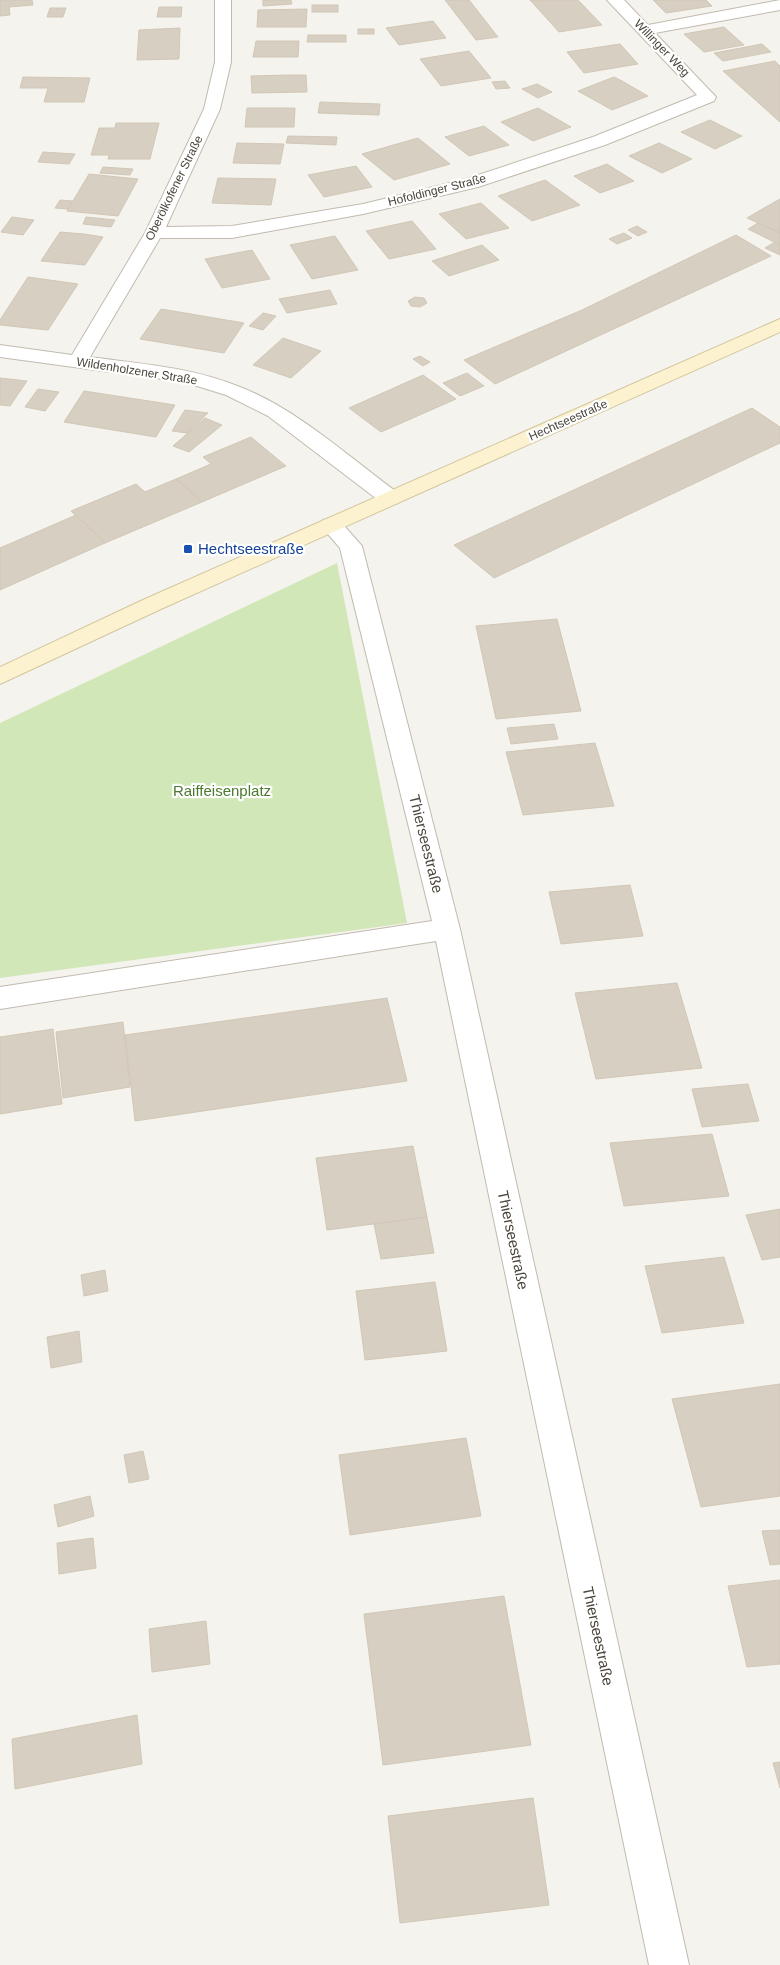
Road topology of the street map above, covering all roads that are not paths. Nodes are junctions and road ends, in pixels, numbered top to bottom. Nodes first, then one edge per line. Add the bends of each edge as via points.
1 (223, 0) edge
2 (615, 0) edge
3 (780, 5) edge
4 (645, 30) junction
5 (708, 97) joint
6 (154, 233) junction
7 (780, 325) edge
8 (0, 351) edge
9 (78, 361) junction
10 (390, 498) junction
11 (331, 525) junction
12 (0, 676) edge
13 (447, 929) junction
14 (0, 998) edge
15 (669, 1965) edge

1 - 6 street, Oberölkofener Straße via 223,62 212,109
2 - 4 street, Willinger Weg
3 - 4 street
4 - 5 street, Willinger Weg
5 - 6 street, Hofoldinger Straße via 599,141 463,185 364,209 232,232
6 - 9 street, Oberölkofener Straße
7 - 10 street, Hechtseestraße
8 - 9 street, Wildenholzener Straße
9 - 10 street, Wildenholzener Straße via 187,376 233,391 274,412
10 - 11 street, Hechtseestraße
11 - 12 street, Hechtseestraße
11 - 13 street, Thierseestraße via 352,546
13 - 14 street
13 - 15 street, Thierseestraße

